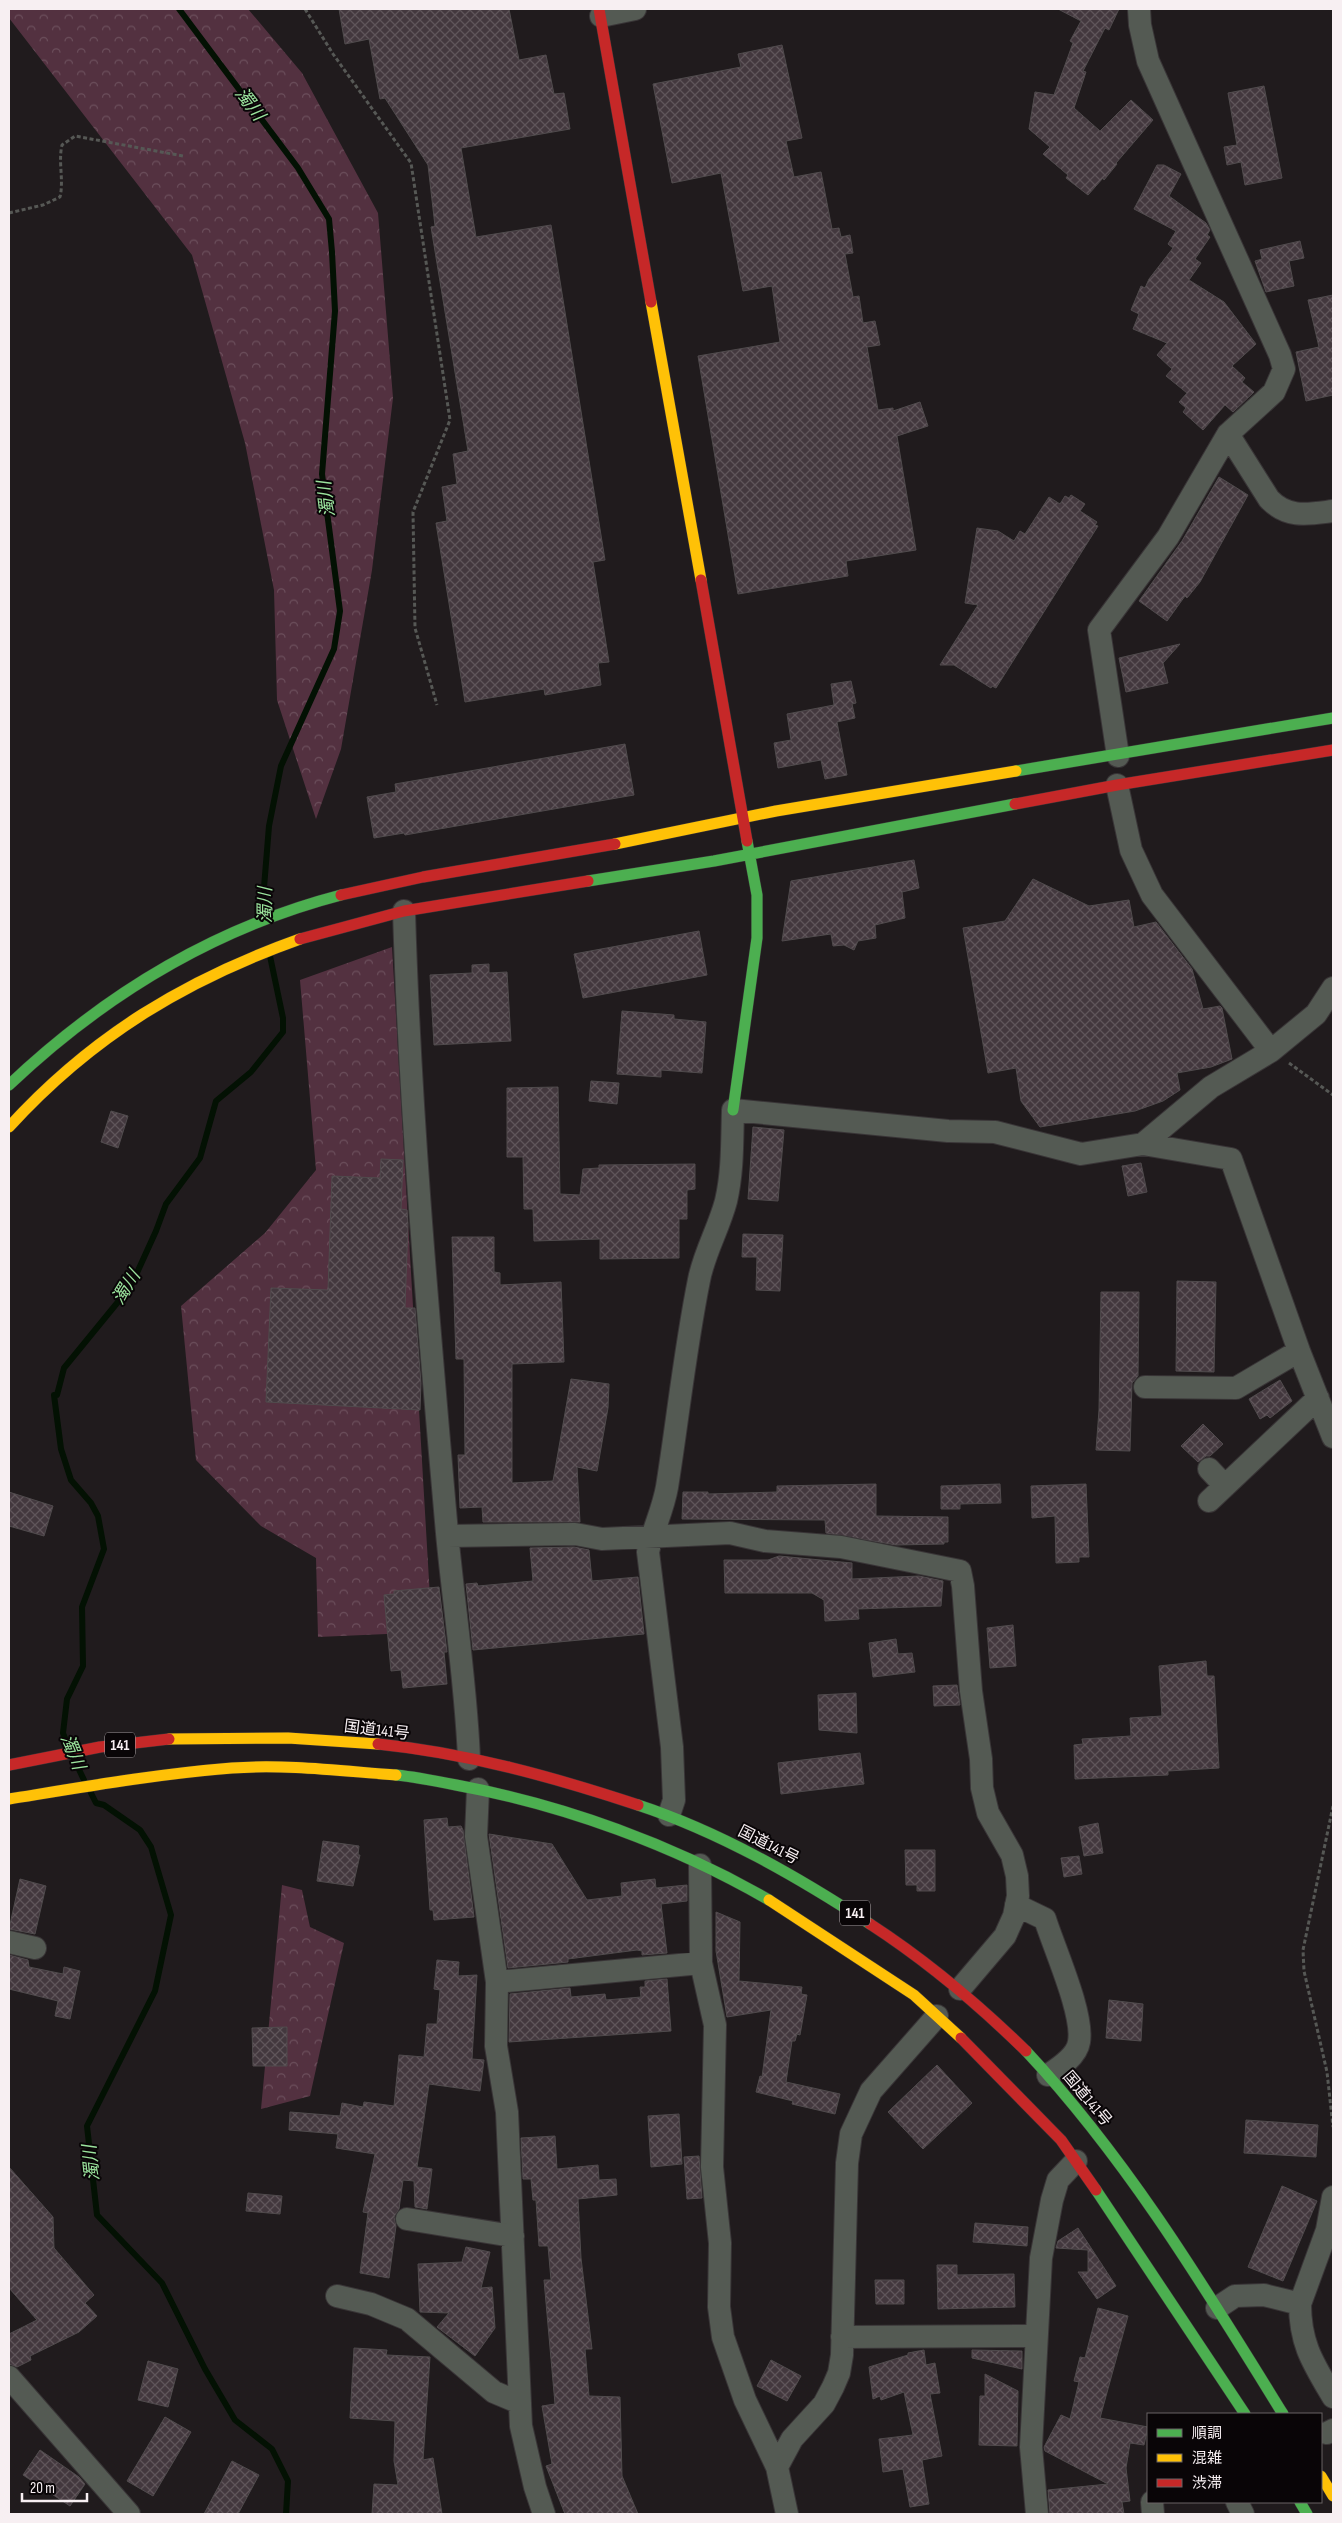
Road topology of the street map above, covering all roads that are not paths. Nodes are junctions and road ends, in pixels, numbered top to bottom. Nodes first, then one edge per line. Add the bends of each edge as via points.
1 (635, 9) edge
2 (1139, 9) edge
3 (600, 12) edge
4 (1228, 434) junction
5 (1333, 511) edge
6 (1333, 718) edge
7 (1333, 750) edge
8 (1118, 756) junction
9 (1117, 785) junction
10 (743, 819) junction
11 (750, 855) junction
12 (404, 911) junction
13 (1333, 988) edge
14 (1271, 1051) junction
15 (9, 1085) edge
16 (732, 1110) junction
17 (9, 1127) edge
18 (1144, 1144) junction
19 (1299, 1350) junction
20 (1145, 1387) dead end
21 (1318, 1398) junction
22 (1333, 1437) edge
23 (1209, 1469) dead end
24 (652, 1535) junction
25 (448, 1536) junction
26 (469, 1758) junction
27 (13, 1764) edge
28 (478, 1789) junction
29 (9, 1799) edge
30 (669, 1815) junction
31 (700, 1865) junction
32 (1016, 1905) junction
33 (9, 1942) edge
34 (34, 1948) dead end
35 (701, 1963) junction
36 (496, 1982) junction
37 (960, 1989) junction
38 (937, 2016) junction
39 (1048, 2075) junction
40 (1076, 2161) junction
41 (1333, 2197) edge
42 (407, 2220) dead end
43 (513, 2236) junction
44 (337, 2296) dead end
45 (1300, 2304) junction
46 (1217, 2308) junction
47 (1036, 2336) junction
48 (842, 2337) junction
49 (9, 2377) edge
50 (1333, 2396) edge
51 (520, 2403) junction
52 (1244, 2413) edge
53 (1282, 2413) edge
54 (777, 2467) junction
55 (1322, 2478) edge
56 (1333, 2496) edge
57 (1301, 2503) edge
58 (130, 2514) edge
59 (544, 2514) edge
60 (787, 2514) edge
61 (1037, 2514) edge
62 (1307, 2514) edge

1 - 3 street
2 - 4 street via 1148,61 1284,369 1274,392
3 - 10 main road
4 - 5 street via 1276,507 1294,514
4 - 8 street via 1168,537 1099,630
6 - 8 main road
7 - 9 main road
8 - 10 main road
9 - 11 main road
9 - 14 street via 1131,850 1152,895
10 - 11 main road
10 - 15 main road via 713,827 401,881 309,904 233,933 142,980 87,1017
11 - 12 main road
11 - 16 main road via 757,896 757,938
12 - 17 main road via 314,933 238,960 158,1003 109,1035 45,1088
12 - 25 street via 422,1232
13 - 14 street via 1316,1014
14 - 18 street via 1211,1087
16 - 18 street via 948,1131 994,1132 1081,1154
16 - 24 street via 731,1176 726,1202 699,1278 667,1487 661,1516
18 - 19 street via 1231,1159
19 - 20 street via 1236,1388
19 - 21 street
21 - 22 street
21 - 23 street via 1217,1493
24 - 25 street via 602,1539 575,1534
24 - 30 street via 648,1552 672,1747 674,1800
24 - 32 street via 730,1533 765,1541 841,1547 960,1570 971,1691 982,1759 982,1788 988,1813 1012,1855 1017,1876
25 - 26 street via 468,1717
26 - 27 main road, 国道141号 / 141 via 375,1742 224,1737 121,1745
26 - 30 main road, 国道141号 / 141 via 540,1773
28 - 29 main road, 141 via 406,1776 339,1770 233,1768 127,1780
28 - 31 main road, 141 via 592,1821 653,1843
28 - 36 street via 476,1836
30 - 37 main road, 国道141号 / 141 via 773,1863 835,1898
31 - 35 street
31 - 38 main road, 141 via 796,1915 914,1996
32 - 37 street via 1005,1936
32 - 39 street via 1044,1919 1079,2019 1080,2043 1069,2059
33 - 34 street
35 - 36 street
35 - 54 street via 715,2025 712,2167 720,2243 719,2307 723,2337 745,2400
36 - 43 street via 496,2046 507,2112
37 - 39 main road, 国道141号 / 141
38 - 40 main road, 141 via 1022,2098
38 - 48 street via 872,2091 851,2134 847,2163
39 - 46 main road, 国道141号 / 141 via 1128,2172
40 - 47 street via 1058,2180 1052,2200 1042,2258
40 - 52 main road, 141
41 - 45 street via 1327,2230
42 - 43 street
43 - 51 street
44 - 51 street via 371,2304 407,2320 494,2392
45 - 46 street via 1264,2295 1235,2296
45 - 50 street via 1308,2354
46 - 53 main road, 国道141号 / 141
47 - 48 street
47 - 61 street via 1031,2447
48 - 54 street via 839,2373 833,2387 824,2404 792,2439
49 - 58 street
51 - 59 street via 521,2426
54 - 60 street
55 - 56 main road
57 - 62 main road

